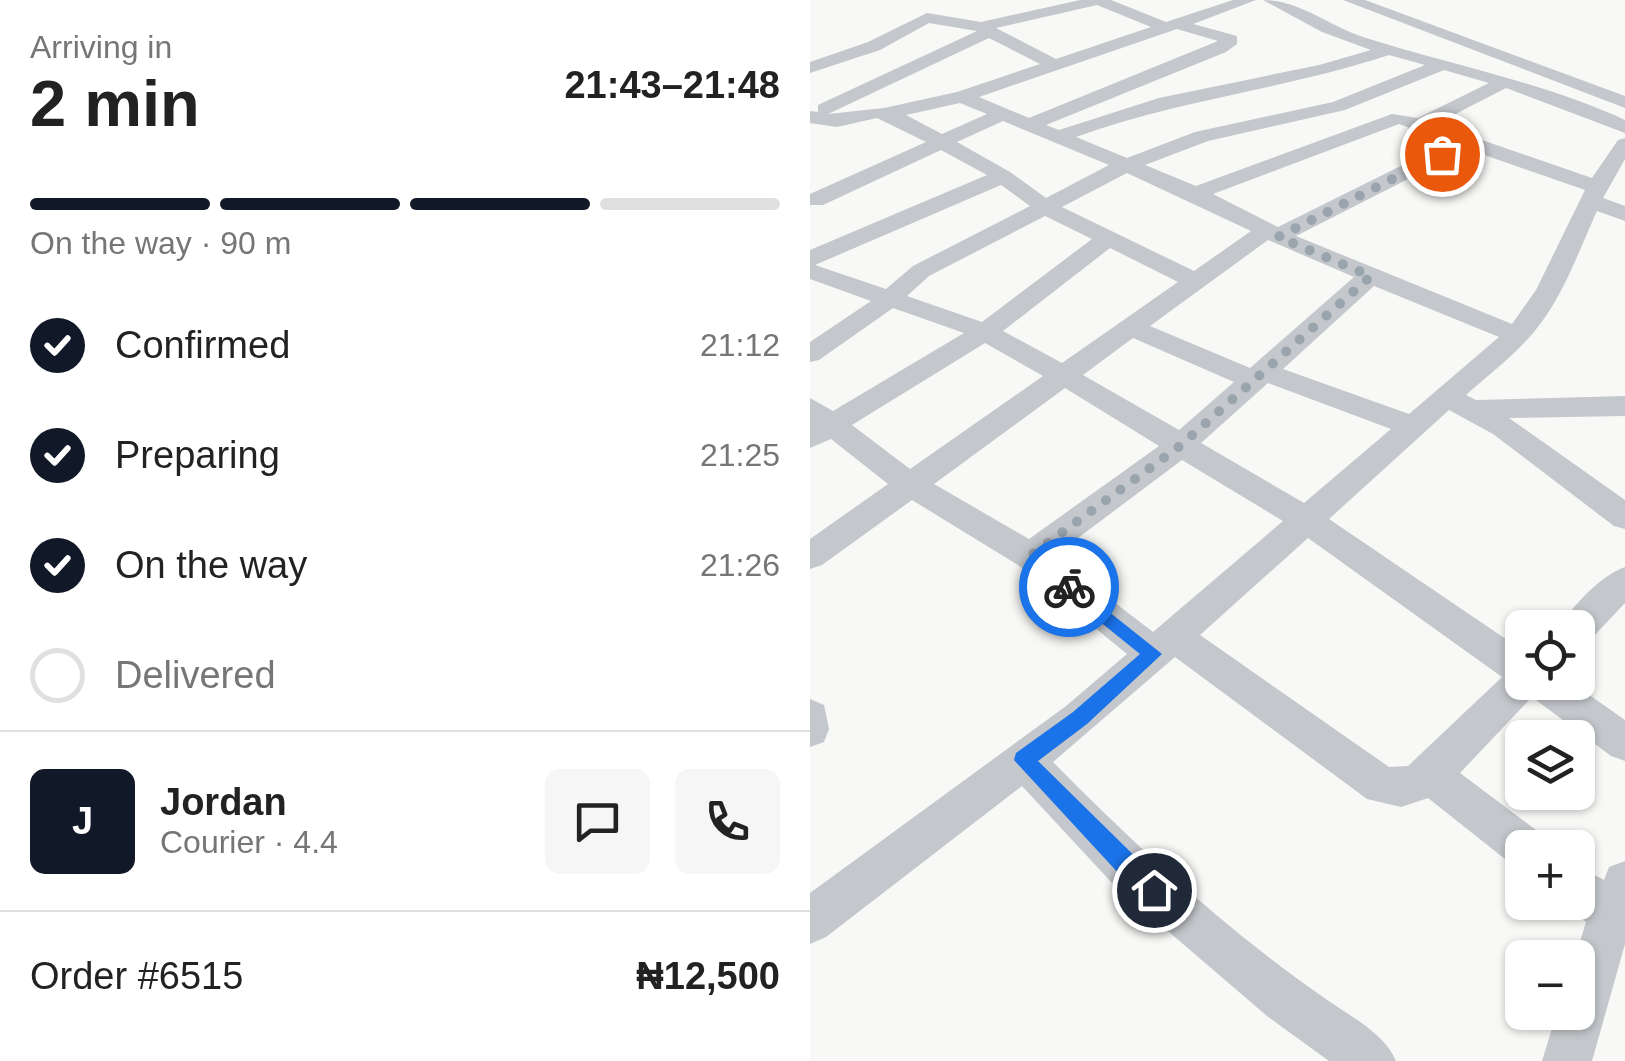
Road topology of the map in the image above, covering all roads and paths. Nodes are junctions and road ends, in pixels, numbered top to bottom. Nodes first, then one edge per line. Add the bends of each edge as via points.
1 (1099, 0) edge
2 (1248, 0) edge
3 (1271, 0) edge
4 (1351, 0) edge
5 (1197, 6) edge
6 (925, 9) edge
7 (1171, 26) junction
8 (985, 30) junction
9 (823, 44) dead end
10 (1389, 49) junction
11 (860, 50) junction
12 (1443, 64) junction
13 (1055, 66) junction
14 (810, 68) edge
15 (1502, 83) junction
16 (962, 97) junction
17 (1625, 102) edge
18 (886, 113) junction
19 (1003, 114) junction
20 (810, 117) edge
21 (1422, 124) junction
22 (1028, 126) junction
23 (1625, 127) edge
24 (1056, 138) junction
25 (1466, 140) junction
26 (942, 142) junction
27 (1625, 144) edge
28 (1122, 166) junction
29 (1003, 176) junction
30 (1196, 194) junction
31 (1593, 194) junction
32 (813, 201) edge
33 (1045, 207) junction
34 (1625, 214) edge
35 (1272, 234) junction
36 (864, 237) junction
37 (1108, 238) junction
38 (810, 260) edge
39 (810, 271) edge
40 (1371, 276) junction
41 (1195, 281) junction
42 (887, 301) junction
43 (1129, 327) junction
44 (985, 332) junction
45 (1518, 335) junction
46 (810, 354) edge
47 (1064, 375) junction
48 (1260, 377) junction
49 (1458, 403) junction
50 (1625, 406) edge
51 (817, 423) edge
52 (1412, 425) junction
53 (1180, 446) junction
54 (908, 483) junction
55 (1623, 511) edge
56 (1305, 518) junction
57 (810, 556) edge
58 (1030, 556) junction
59 (1625, 581) edge
60 (1595, 611) edge
61 (1163, 645) junction
62 (1505, 658) edge
63 (1505, 699) edge
64 (1565, 700) edge
65 (810, 717) edge
66 (810, 730) edge
67 (1625, 743) edge
68 (1024, 760) junction
69 (1430, 774) junction
70 (1505, 833) edge
71 (1604, 895) edge
72 (810, 920) edge
73 (1371, 1061) edge
74 (1567, 1061) edge

1 - 7 street
1 - 8 street
2 - 5 street
3 - 10 street
4 - 17 street
5 - 7 street
6 - 8 street
6 - 11 street
7 - 13 street
7 - 22 street via 1231,40
8 - 13 street
8 - 20 street
9 - 11 street
10 - 12 street
10 - 24 street via 1334,69 1115,116
11 - 14 street
12 - 15 street
12 - 28 street via 1338,106 1202,136
13 - 16 street
15 - 21 street
15 - 23 street
16 - 18 street
16 - 19 street
18 - 20 street via 837,121
18 - 26 street
19 - 22 street
19 - 26 street
21 - 25 street
21 - 30 street via 1392,119
22 - 24 street
24 - 28 street
25 - 31 street
25 - 35 street
26 - 29 street
26 - 32 street
27 - 31 street
28 - 30 street
28 - 33 street
29 - 33 street
29 - 36 street
30 - 35 street
31 - 34 street
31 - 45 street via 1544,302
32 - 36 street
33 - 37 street
33 - 42 street via 921,271
35 - 40 street
35 - 41 street
36 - 38 street
37 - 41 street
37 - 44 street
39 - 42 street
40 - 45 street
40 - 48 street
41 - 43 street
42 - 44 street
42 - 46 street
43 - 47 street
43 - 48 street
44 - 47 street
44 - 51 street
45 - 49 street
47 - 53 street
47 - 54 street
48 - 52 street
48 - 53 street
49 - 50 street
49 - 52 street
49 - 55 street
51 - 54 street
52 - 56 street
53 - 56 street
53 - 58 street
54 - 57 street
54 - 58 street
56 - 61 street
56 - 62 street
58 - 61 street
59 - 60 street
61 - 68 street
61 - 69 street via 1381,784 1414,786
63 - 69 street
64 - 67 street
65 - 66 street
68 - 72 street
68 - 73 street via 1128,869 1284,999
69 - 70 street
71 - 74 street

